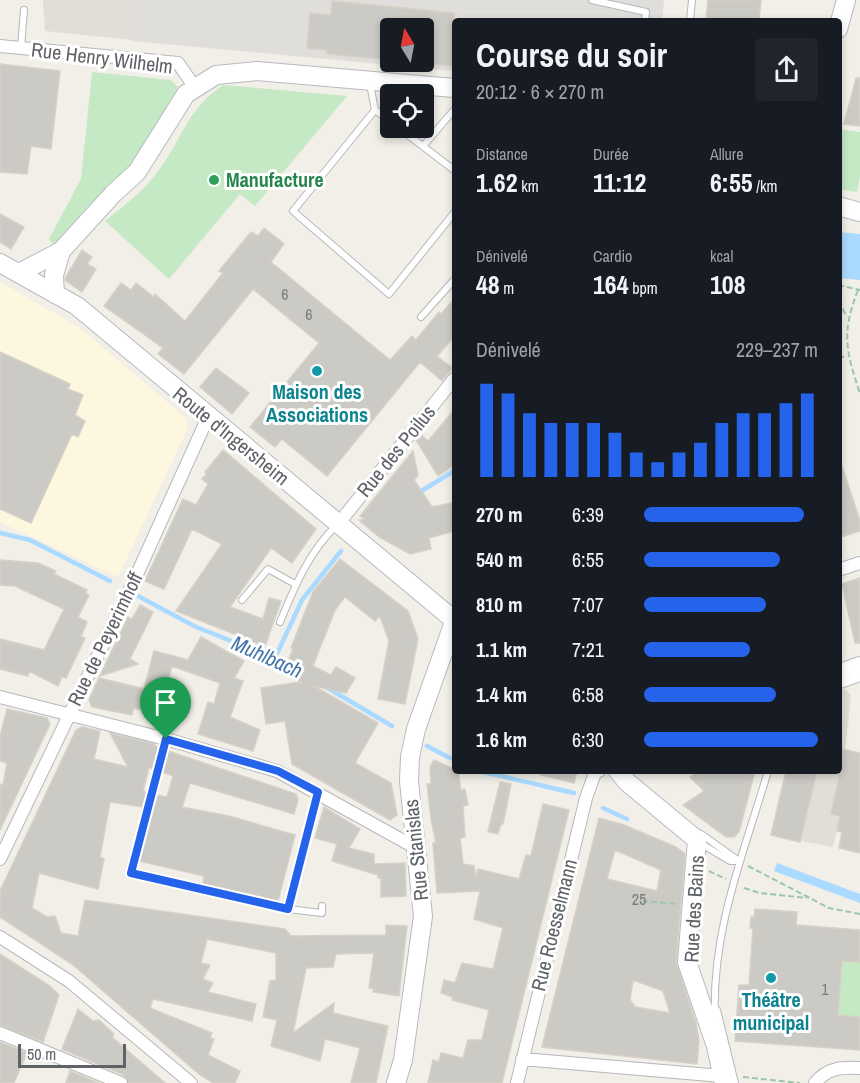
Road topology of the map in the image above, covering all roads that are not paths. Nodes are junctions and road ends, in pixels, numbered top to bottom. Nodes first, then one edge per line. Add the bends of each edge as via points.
1 (592, 0) edge
2 (692, 0) edge
3 (846, 0) edge
4 (24, 10) dead end
5 (645, 18) edge
6 (690, 18) edge
7 (841, 18) edge
8 (0, 46) edge
9 (21, 48) junction
10 (370, 82) junction
11 (194, 86) junction
12 (452, 88) edge
13 (375, 110) junction
14 (452, 112) edge
15 (380, 114) edge
16 (413, 138) edge
17 (424, 146) junction
18 (452, 168) edge
19 (452, 215) edge
20 (61, 251) junction
21 (0, 263) edge
22 (19, 273) junction
23 (452, 282) edge
24 (55, 294) junction
25 (421, 317) dead end
26 (452, 382) edge
27 (208, 417) junction
28 (339, 523) junction
29 (860, 563) edge
30 (842, 569) edge
31 (295, 584) junction
32 (242, 600) dead end
33 (452, 619) edge
34 (280, 622) dead end
35 (452, 627) edge
36 (452, 662) edge
37 (436, 672) junction
38 (0, 697) edge
39 (69, 713) junction
40 (166, 739) junction
41 (595, 774) edge
42 (621, 774) edge
43 (629, 774) edge
44 (767, 774) edge
45 (318, 792) junction
46 (697, 840) junction
47 (418, 849) junction
48 (0, 859) edge
49 (739, 861) junction
50 (322, 906) dead end
51 (288, 909) junction
52 (0, 937) edge
53 (713, 995) junction
54 (0, 1034) edge
55 (716, 1046) junction
56 (522, 1059) junction
57 (860, 1068) edge
58 (728, 1079) edge
59 (121, 1083) edge
60 (191, 1083) edge
61 (396, 1083) edge
62 (517, 1083) edge
63 (815, 1083) edge

1 - 5 lane via 646,12
2 - 6 lane
3 - 7 main road
4 - 9 lane
8 - 9 street, Rue Henry Wilhelm
9 - 11 street, Rue Henry Wilhelm via 178,63
10 - 11 main road, Rue Henry Wilhelm via 236,71
10 - 12 main road, Rue Henry Wilhelm
10 - 13 lane
11 - 20 main road, Rue Henry Wilhelm via 177,105 137,172
13 - 15 lane
13 - 19 lane via 293,211 389,294
14 - 17 lane
16 - 17 lane
17 - 18 lane
20 - 22 main road, Rue Henry Wilhelm
20 - 24 main road, Rue Henry Wilhelm via 54,275
21 - 22 main road, Route d'Ingersheim
22 - 24 main road, Route d'Ingersheim
23 - 25 lane
24 - 27 main road, Route d'Ingersheim via 77,306
26 - 28 street, Rue des Poilus
27 - 28 main road, Route d'Ingersheim
27 - 39 street, Rue de Peyerimhoff
28 - 31 lane via 326,535
28 - 33 main road, Route d'Ingersheim
29 - 30 street
31 - 32 lane via 268,569
31 - 34 lane
35 - 37 main road, Rue Stanislas
36 - 37 main road
37 - 47 main road, Rue Stanislas via 410,757
38 - 39 street
39 - 40 street
39 - 48 street, Rue de Peyerimhoff
40 - 45 street via 278,771
40 - 51 lane via 131,873
41 - 56 street, Rue Roesselmann
42 - 46 main road
43 - 49 lane via 703,837
44 - 49 lane, Rue des Bains
45 - 47 street
45 - 51 lane
46 - 49 lane via 730,861
46 - 55 main road, Rue des Bains via 687,962
47 - 61 main road, Rue Stanislas via 423,916 403,1060
49 - 53 lane, Rue des Bains via 714,970
50 - 51 lane via 322,913
52 - 60 street via 69,981
53 - 55 lane, Rue des Bains
53 - 58 lane, Rue des Bains
54 - 59 street
55 - 58 main road, Rue des Bains
56 - 58 street
56 - 62 street, Rue Roesselmann
57 - 63 street via 841,1067 822,1074

